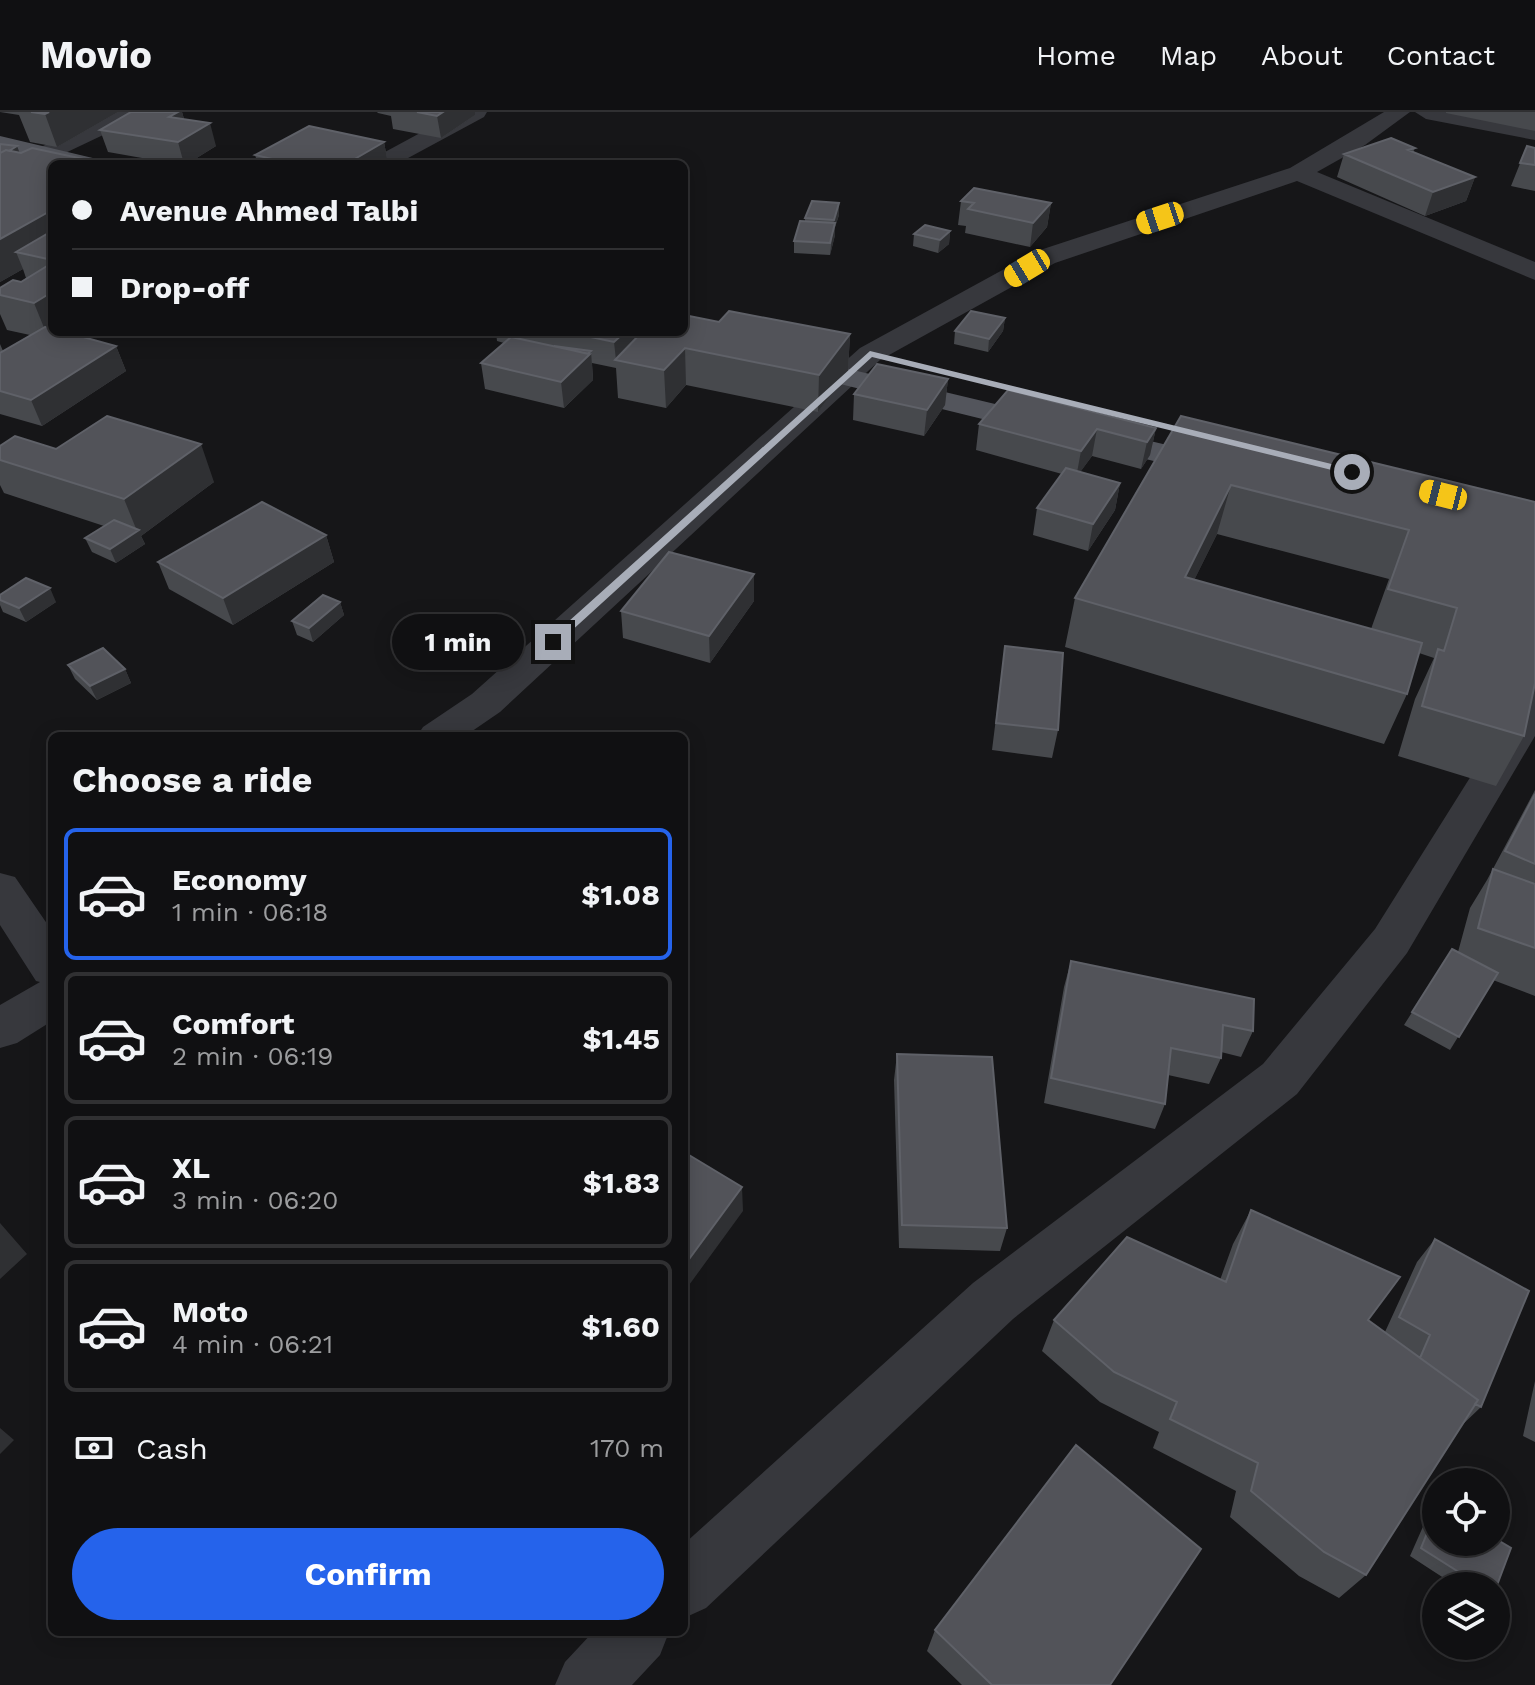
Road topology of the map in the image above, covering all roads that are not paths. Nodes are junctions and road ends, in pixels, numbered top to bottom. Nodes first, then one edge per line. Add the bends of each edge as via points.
1 (133, 112) edge
2 (476, 112) edge
3 (1399, 112) edge
4 (1426, 112) edge
5 (1535, 133) edge
6 (0, 143) edge
7 (46, 153) junction
8 (73, 160) edge
9 (387, 160) edge
10 (7, 168) edge
11 (1298, 173) junction
12 (48, 178) edge
13 (1535, 272) edge
14 (688, 309) edge
15 (688, 334) edge
16 (858, 365) junction
17 (1230, 442) edge
18 (1252, 476) edge
19 (1535, 692) edge
20 (443, 732) edge
21 (0, 889) edge
22 (48, 962) edge
23 (48, 999) edge
24 (0, 1029) edge
25 (688, 1582) edge
26 (633, 1636) edge
27 (588, 1685) edge

1 - 7 street
2 - 9 street
3 - 11 street
4 - 5 street
6 - 7 main road
7 - 8 main road
7 - 10 street
10 - 12 main road
11 - 13 street
11 - 16 street via 1046,257
14 - 16 main road
15 - 16 main road
16 - 17 main road
16 - 18 main road
16 - 20 street via 486,703
19 - 25 street via 1527,717 1391,941 1280,1079 993,1301
21 - 22 street
23 - 24 street
26 - 27 street

